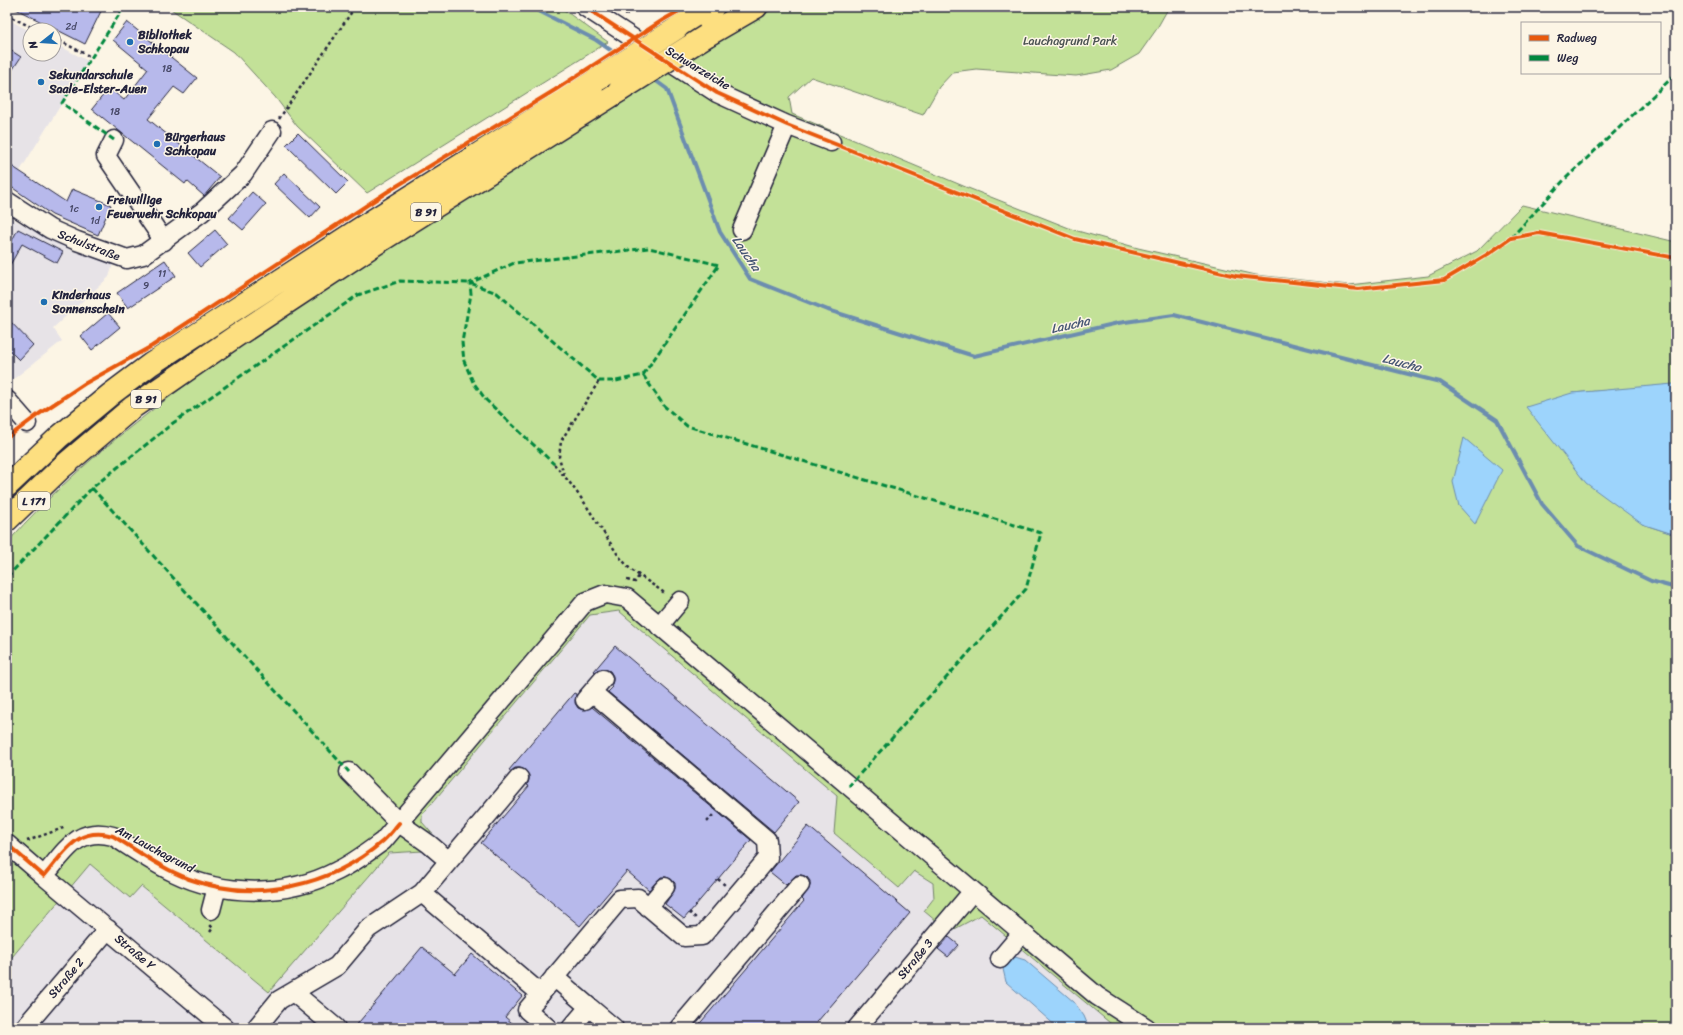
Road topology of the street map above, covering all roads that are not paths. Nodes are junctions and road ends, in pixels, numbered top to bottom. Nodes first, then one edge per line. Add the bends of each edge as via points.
1 (585, 7) edge
2 (713, 7) edge
3 (756, 7) edge
4 (787, 125) junction
5 (272, 131) road end
6 (114, 140) dead end
7 (831, 142) dead end
8 (7, 201) edge
9 (742, 230) dead end
10 (164, 241) junction
11 (7, 400) edge
12 (27, 423) dead end
13 (61, 468) junction
14 (7, 486) edge
15 (7, 520) edge
16 (7, 535) edge
17 (679, 602) road end
18 (659, 626) junction
19 (593, 690) dead end
20 (348, 772) dead end
21 (519, 778) dead end
22 (399, 823) junction
23 (14, 842) edge
24 (449, 861) junction
25 (44, 876) junction
26 (800, 885) dead end
27 (217, 887) junction
28 (665, 887) dead end
29 (973, 891) junction
30 (422, 893) junction
31 (648, 907) junction
32 (211, 910) dead end
33 (108, 929) junction
34 (1022, 933) junction
35 (1000, 959) dead end
36 (554, 977) junction
37 (293, 992) junction
38 (541, 994) junction
39 (589, 1007) junction
40 (614, 1021) edge
41 (1143, 1027) edge
42 (24, 1028) edge
43 (225, 1028) edge
44 (256, 1028) edge
45 (336, 1028) edge
46 (548, 1028) edge
47 (571, 1028) edge
48 (679, 1028) edge
49 (857, 1028) edge

1 - 4 street, Schwarzeiche via 717,93
2 - 14 highway, B 91, bridge via 361,228 151,364 64,432
3 - 13 highway, B 91, bridge via 376,244 236,336 133,407
4 - 7 street, Schwarzeiche
4 - 9 street
5 - 10 street, Schulstraße via 239,179
6 - 10 street via 106,156
8 - 10 street, Schulstraße via 50,229 127,259 143,255
11 - 12 street
13 - 15 highway, B 91
13 - 16 highway, L 171
17 - 18 street
18 - 22 street, Am Lauchagrund via 627,598 606,594 585,602
18 - 29 street, Am Lauchagrund
19 - 31 street via 703,793 730,802 767,840 768,858 702,936 684,937
20 - 22 street
21 - 24 street
22 - 24 street
22 - 27 street, Am Lauchagrund via 383,841 363,855 337,872 319,879 301,885 264,890
23 - 25 street
24 - 30 street
25 - 27 street, Am Lauchagrund via 80,837 102,833 113,836 172,872
25 - 33 street, Straße Y
26 - 48 street
27 - 32 street
28 - 31 street
29 - 34 street, Am Lauchagrund
29 - 49 street, Straße 3
30 - 37 street via 368,929 337,966
30 - 38 street
31 - 36 street via 638,898 620,899
33 - 42 street, Straße 2
33 - 43 street, Straße Y
34 - 35 street
34 - 41 street, Am Lauchagrund via 1097,996
36 - 38 street
36 - 39 street
37 - 44 street via 279,1000
37 - 45 street
38 - 46 street via 526,1010
39 - 40 street
39 - 47 street

